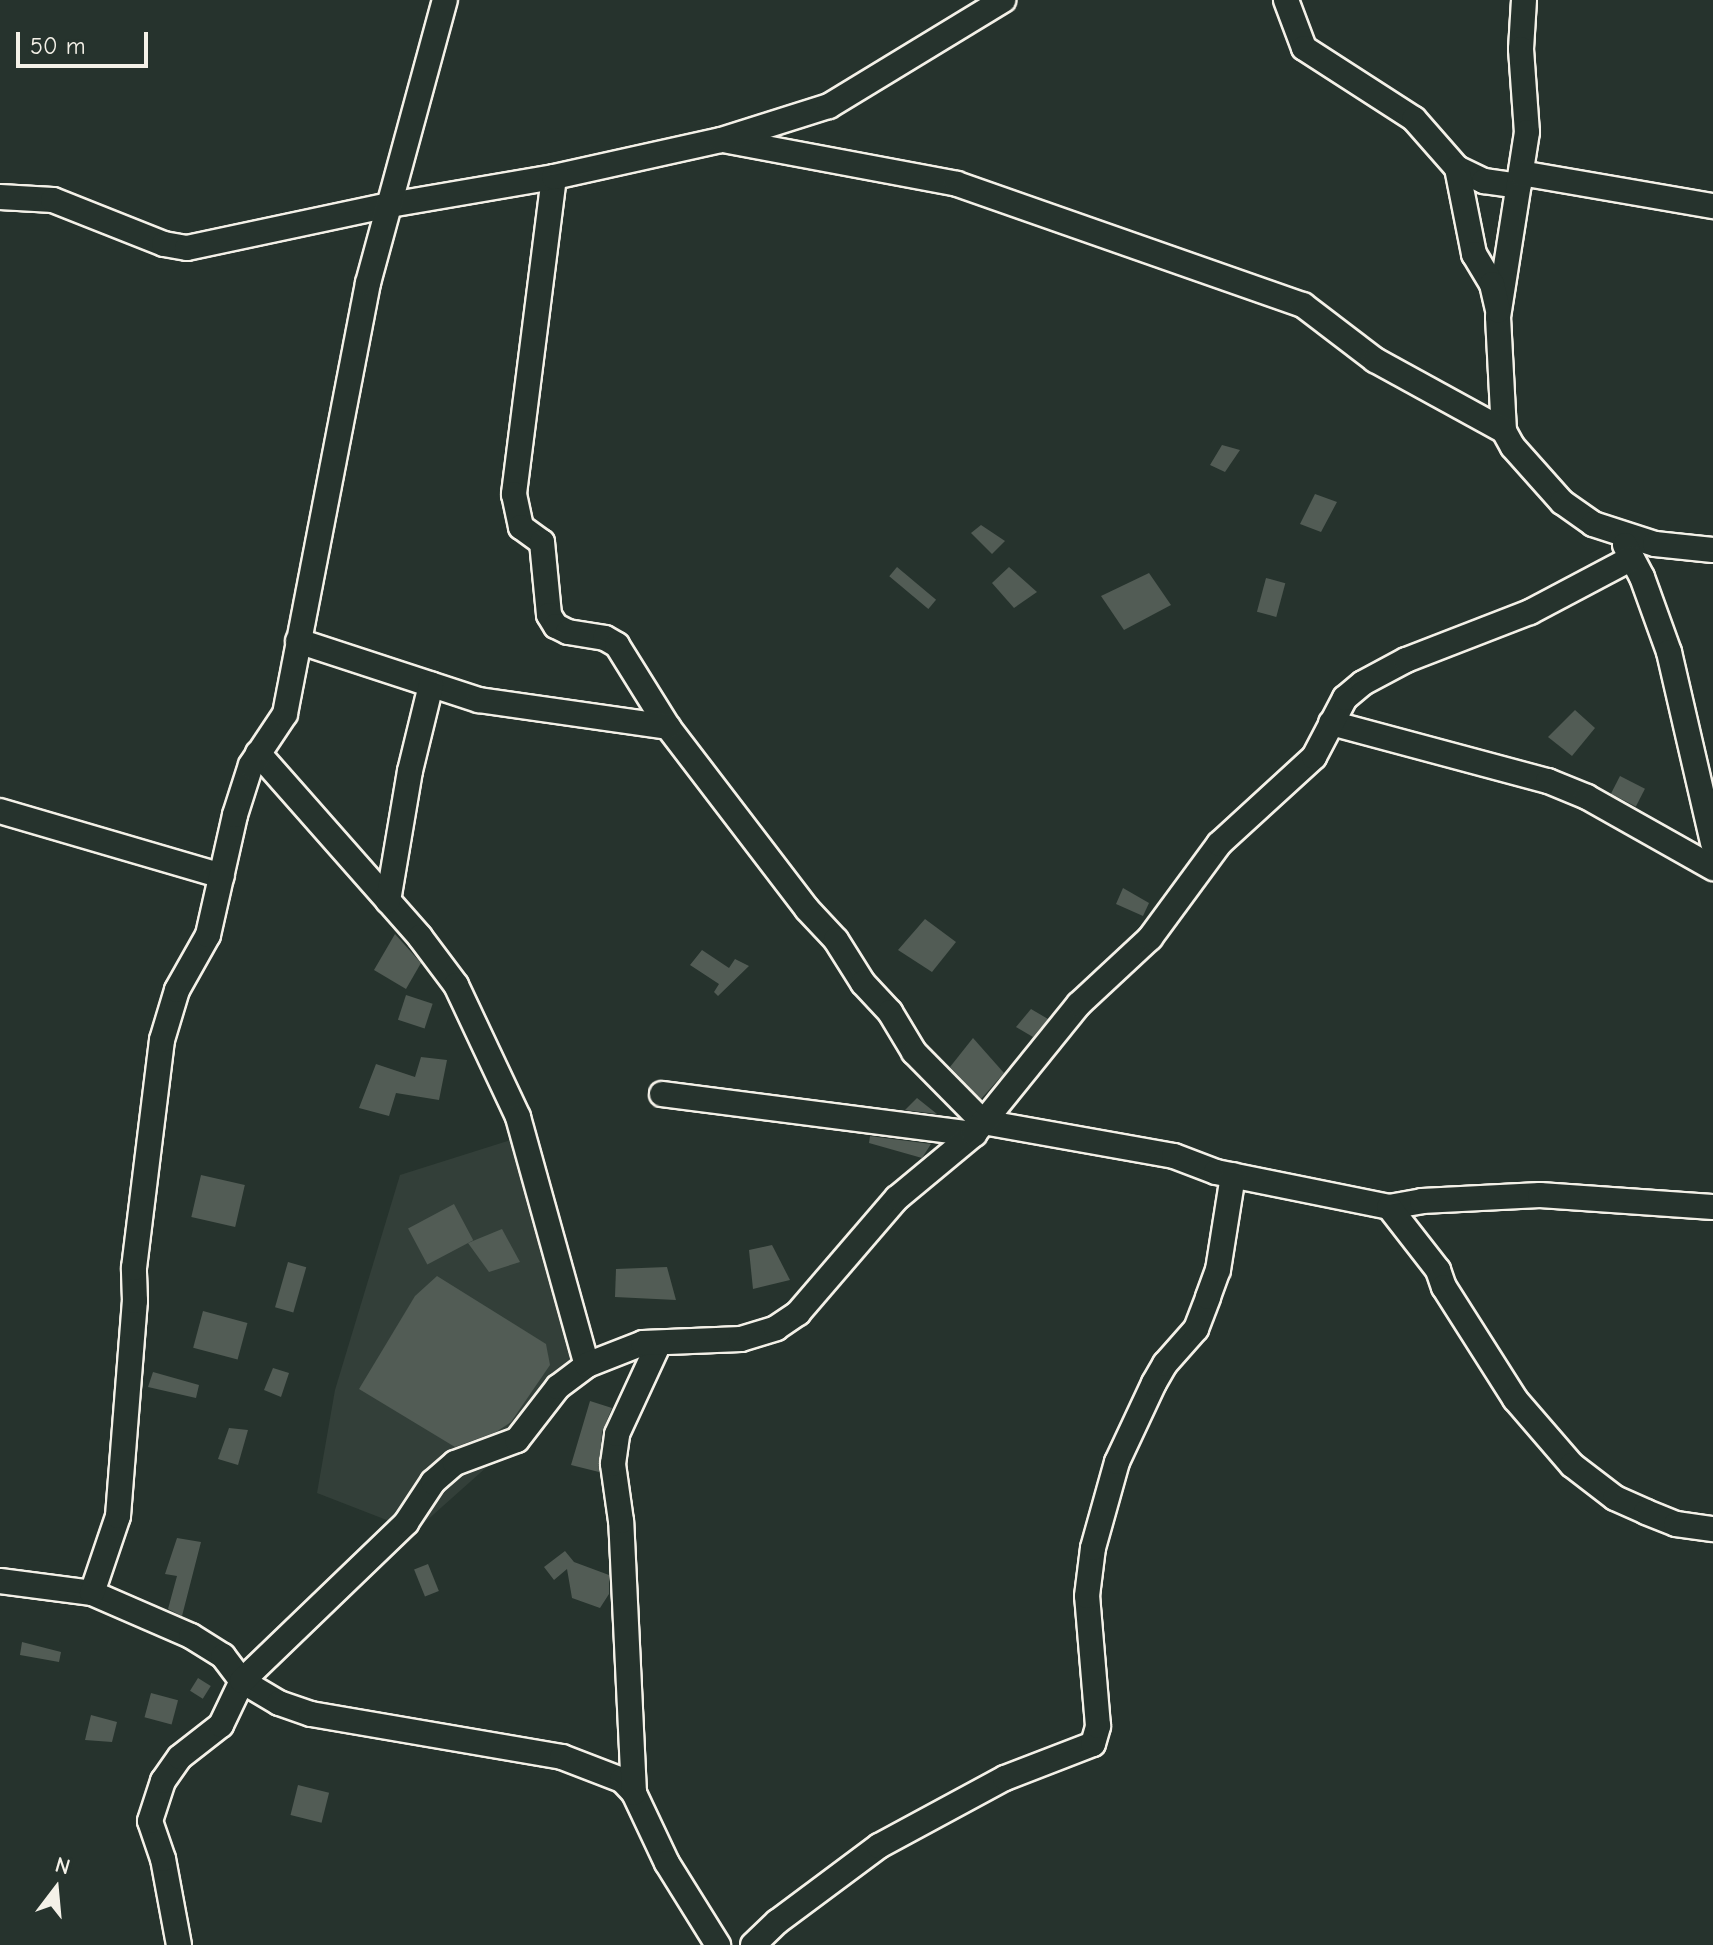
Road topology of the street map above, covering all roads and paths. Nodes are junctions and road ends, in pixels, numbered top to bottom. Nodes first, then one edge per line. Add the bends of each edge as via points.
1 (445, 0) edge
2 (1003, 0) edge
3 (1286, 0) edge
4 (1524, 0) edge
5 (721, 140) junction
6 (1457, 168) junction
7 (554, 177) junction
8 (1520, 179) junction
9 (0, 197) edge
10 (390, 205) junction
11 (1713, 206) edge
12 (1498, 317) junction
13 (1504, 431) junction
14 (1620, 536) junction
15 (1713, 550) edge
16 (1632, 558) junction
17 (298, 641) junction
18 (431, 685) junction
19 (1331, 723) junction
20 (668, 727) junction
21 (258, 753) junction
22 (0, 811) edge
23 (1713, 843) edge
24 (1713, 868) edge
25 (222, 876) junction
26 (388, 901) junction
27 (662, 1094) dead end
28 (978, 1128) junction
29 (1233, 1175) junction
30 (1389, 1207) junction
31 (1713, 1207) edge
32 (659, 1343) junction
33 (587, 1365) junction
34 (1713, 1529) edge
35 (0, 1581) edge
36 (92, 1593) junction
37 (242, 1681) junction
38 (634, 1793) junction
39 (179, 1945) edge
40 (718, 1945) edge
41 (753, 1945) edge

1 - 10 street
2 - 5 street via 829,106
3 - 6 street via 1304,48 1414,119
4 - 8 street via 1521,49 1527,132
5 - 7 street
5 - 13 street via 957,184 1303,305 1375,360
6 - 8 street via 1484,181
6 - 12 street via 1471,241 1492,284
7 - 10 street
7 - 20 street via 514,494 516,515 521,527 542,542 549,615 556,626 617,645
8 - 11 street
8 - 12 street
9 - 10 street via 53,200 187,248
10 - 17 street via 368,283
12 - 13 street
13 - 14 street via 1562,502
14 - 15 street
14 - 16 street
16 - 19 street via 1530,612 1406,660 1363,683 1345,698
16 - 23 street via 1669,652
17 - 18 street
17 - 21 street via 285,714
18 - 20 street via 479,700
18 - 26 street
19 - 24 street via 1548,781 1587,797
19 - 28 street via 1314,757 1219,844 1150,938 1079,1004
20 - 28 street via 793,892 836,940 914,1052
21 - 25 street via 235,815
21 - 26 street
22 - 25 street
25 - 36 street via 208,935 177,990 157,1063 134,1268 118,1516
26 - 33 street via 456,985 518,1117
27 - 28 street
28 - 29 street via 1174,1156
28 - 32 street via 897,1198 798,1313 776,1328 741,1339
29 - 30 street
29 - 41 street via 1218,1270 1196,1329 1154,1383 1117,1462 1096,1534 1087,1596 1098,1726 1093,1744 1005,1778 879,1846
30 - 31 street via 1540,1195
30 - 34 street via 1438,1270 1515,1399 1572,1465 1625,1503 1676,1524
32 - 33 street via 643,1343
32 - 38 street via 617,1434 613,1464 621,1521
33 - 37 street via 558,1387 517,1440 455,1463 433,1482 406,1523
35 - 36 street
36 - 37 street via 191,1636 223,1656
37 - 38 street via 311,1714 562,1757 622,1780
37 - 39 street via 221,1725 172,1766 150,1821 163,1859
38 - 40 street via 667,1863

